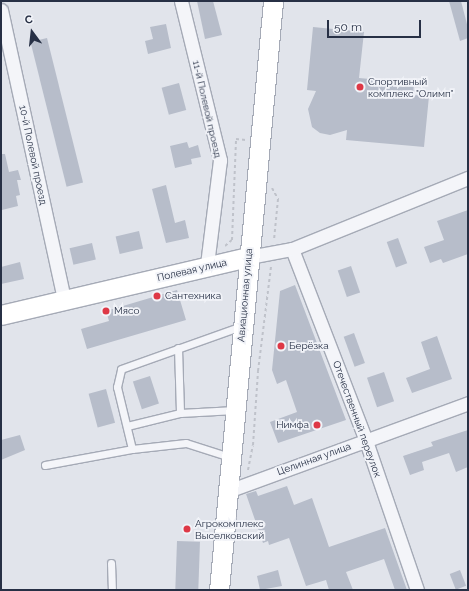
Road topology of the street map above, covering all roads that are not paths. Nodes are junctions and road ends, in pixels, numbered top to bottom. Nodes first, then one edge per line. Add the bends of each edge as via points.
1 (181, 1) edge
2 (273, 1) edge
3 (1, 10) edge
4 (468, 178) edge
5 (292, 249) junction
6 (249, 257) junction
7 (207, 261) junction
8 (64, 300) junction
9 (1, 315) edge
10 (242, 326) junction
11 (178, 348) junction
12 (468, 403) edge
13 (235, 410) junction
14 (180, 414) junction
15 (127, 426) junction
16 (366, 440) junction
17 (132, 449) junction
18 (230, 457) junction
19 (45, 465) dead end
20 (228, 491) junction
21 (111, 563) dead end
22 (112, 590) edge
23 (219, 590) edge
24 (417, 590) edge

1 - 7 street, 11-й Полевой проезд via 220,160
2 - 6 main road, Авиационная улица
3 - 8 street, 10-й Полевой проезд
4 - 5 street, Полевая улица
5 - 6 street, Полевая улица
5 - 16 street, Отечественный переулок
6 - 7 main road, Полевая улица
6 - 10 main road, Авиационная улица
7 - 8 main road, Полевая улица
8 - 9 main road, Полевая улица
10 - 11 lane
10 - 13 main road, Авиационная улица
11 - 14 lane
11 - 15 lane via 121,369 117,387
12 - 16 street, Целинная улица
13 - 14 lane
13 - 18 main road, Авиационная улица
14 - 15 lane
15 - 17 lane
16 - 20 street, Целинная улица
16 - 24 street, Отечественный переулок
17 - 18 lane via 186,443
17 - 19 lane
18 - 20 main road, Авиационная улица
20 - 23 main road, Авиационная улица
21 - 22 lane

